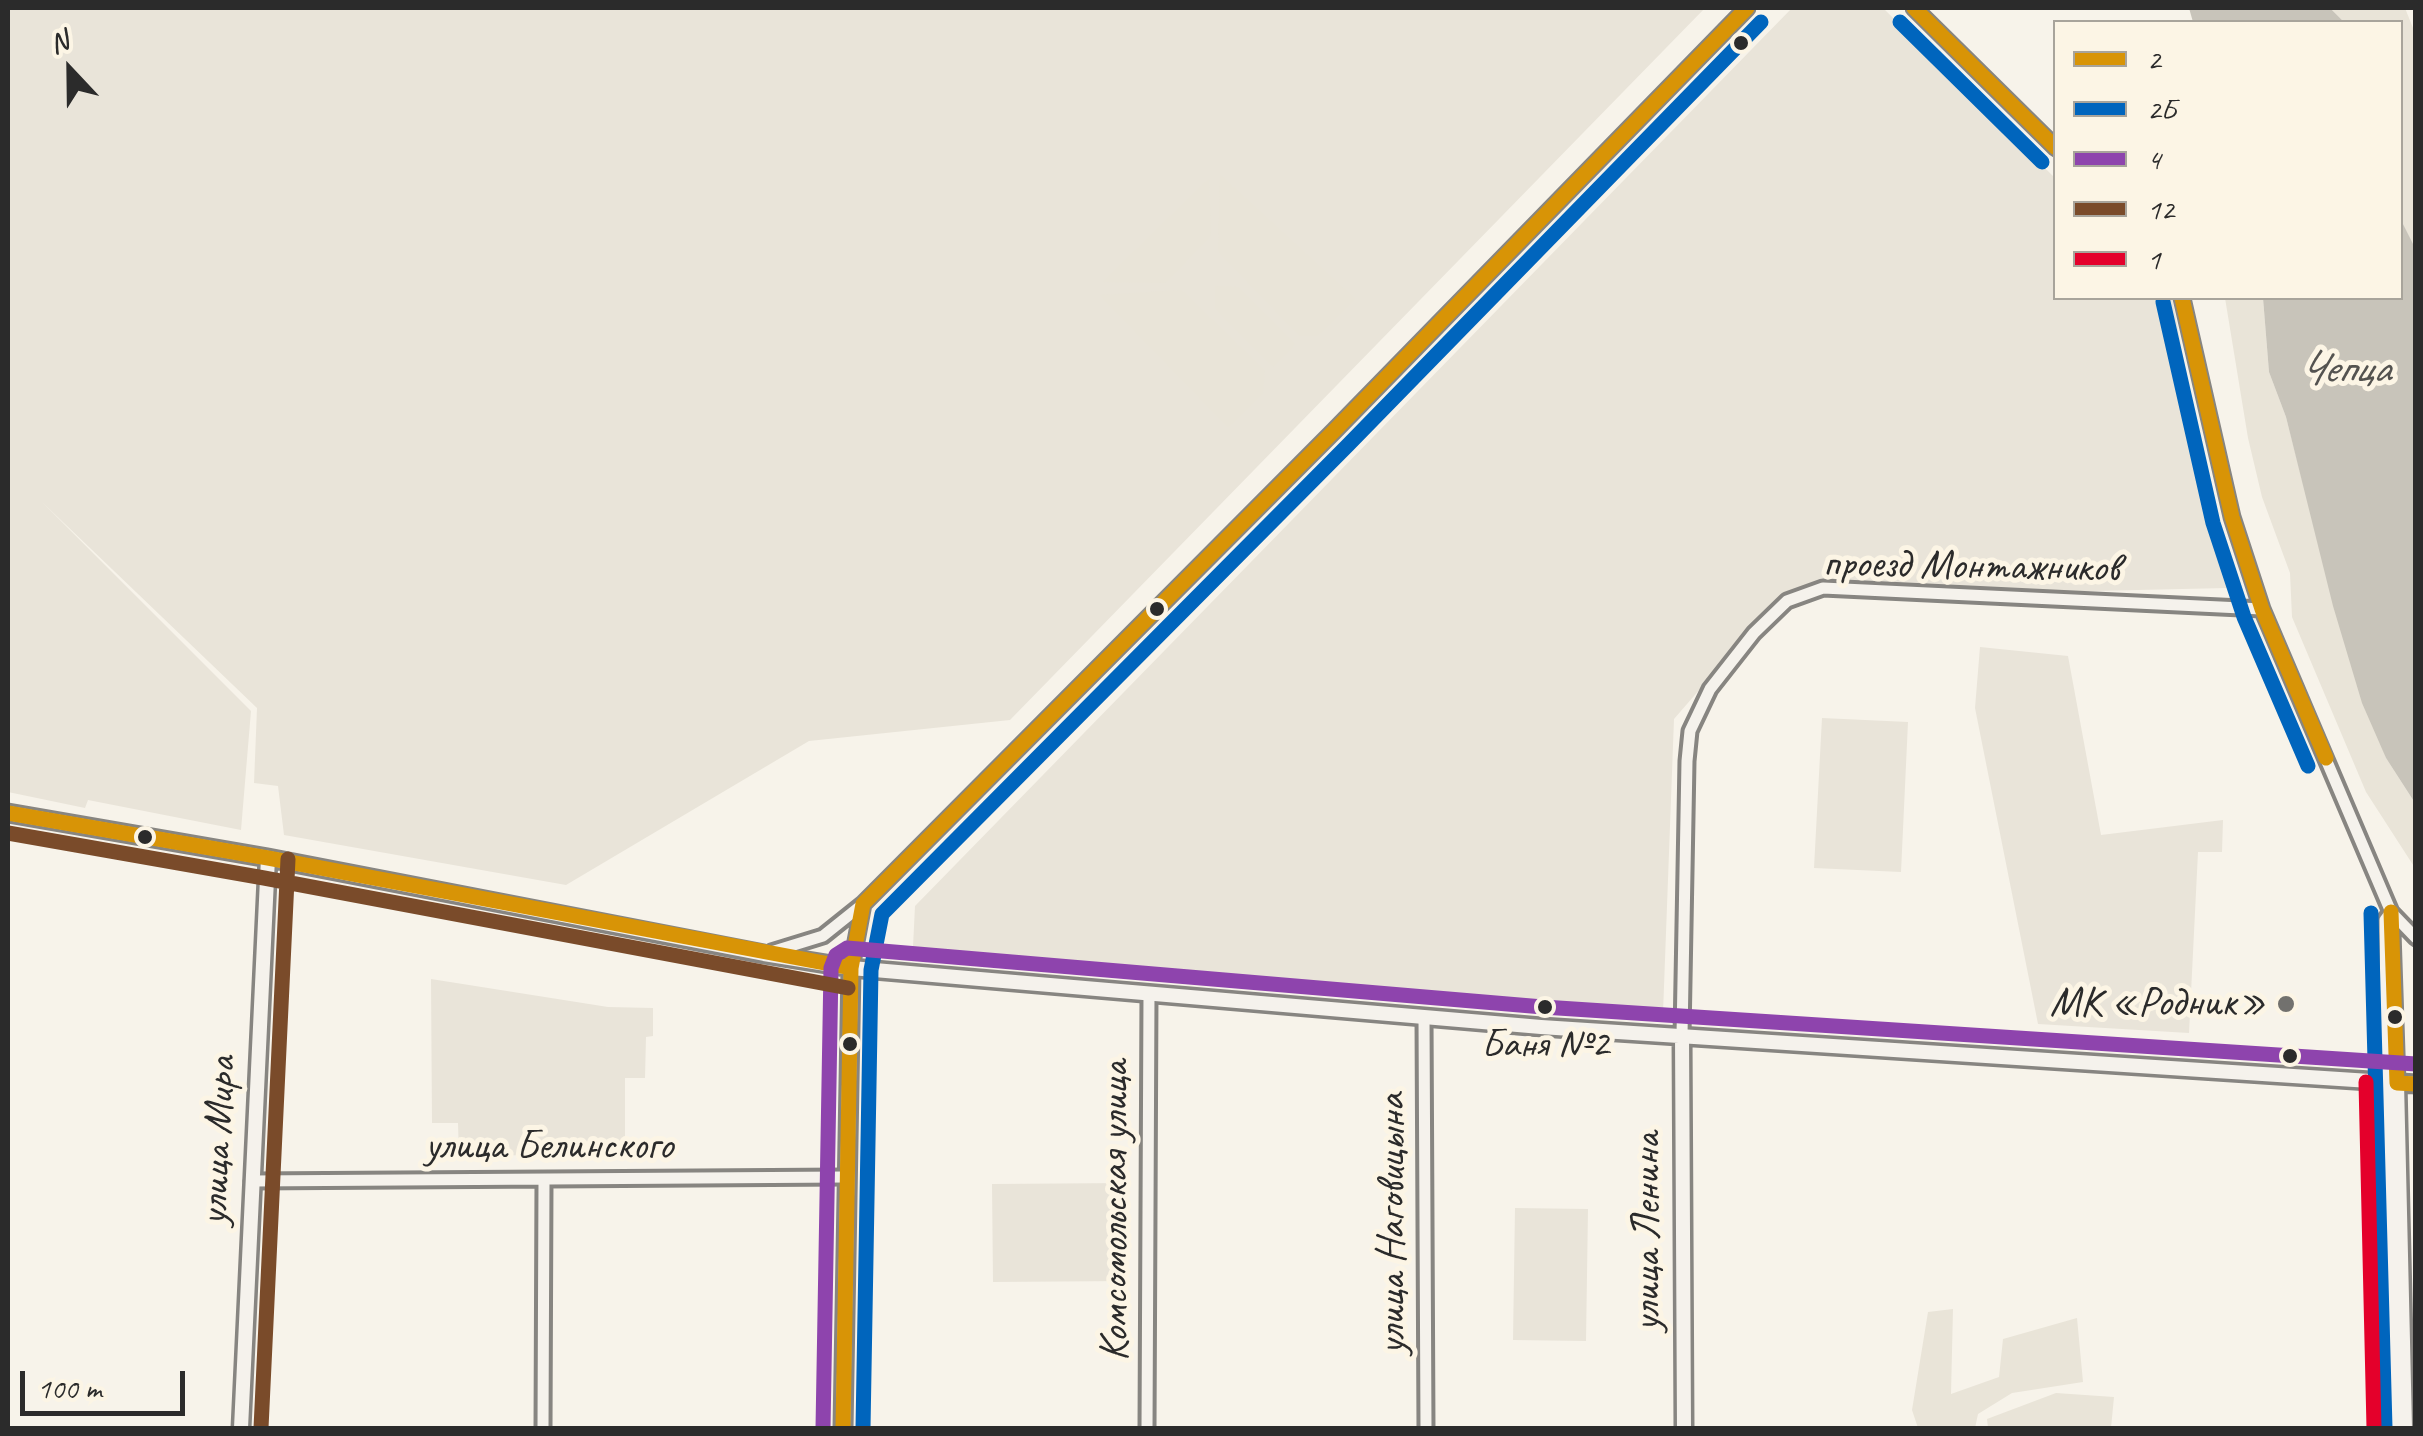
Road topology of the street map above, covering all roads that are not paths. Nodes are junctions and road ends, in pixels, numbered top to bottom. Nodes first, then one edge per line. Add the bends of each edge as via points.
1 (1748, 8) edge
2 (1914, 8) edge
3 (2053, 145) edge
4 (2182, 300) edge
5 (2262, 608) junction
6 (8, 813) edge
7 (268, 858) junction
8 (863, 904) junction
9 (2388, 916) junction
10 (2416, 938) edge
11 (764, 954) junction
12 (851, 968) junction
13 (1149, 994) junction
14 (1424, 1018) junction
15 (1682, 1035) junction
16 (2391, 1082) junction
17 (2416, 1084) edge
18 (845, 1177) junction
19 (252, 1181) junction
20 (544, 1181) junction
21 (241, 1428) edge
22 (544, 1428) edge
23 (843, 1428) edge
24 (1147, 1428) edge
25 (1426, 1428) edge
26 (1684, 1428) edge
27 (2394, 1428) edge
28 (2404, 1428) edge

1 - 8 street
2 - 3 street
4 - 5 street via 2232,517
5 - 9 street
5 - 15 street, проезд Монтажников via 1823,588 1787,601 1710,690 1690,731
6 - 7 street
7 - 11 street
7 - 19 street, улица Мира
8 - 11 street via 823,936
8 - 12 street
9 - 10 street
9 - 16 street
9 - 16 street via 2385,1061
11 - 12 street
12 - 13 street
12 - 18 street
13 - 14 street
13 - 24 street, Комсомольская улица
14 - 15 street
14 - 25 street, улица Наговицына
15 - 16 street
15 - 26 street, улица Ленина
16 - 17 street
16 - 27 street
16 - 28 street
18 - 20 street, улица Белинского
18 - 23 street
19 - 20 street, улица Белинского
19 - 21 street, улица Мира
20 - 22 street

